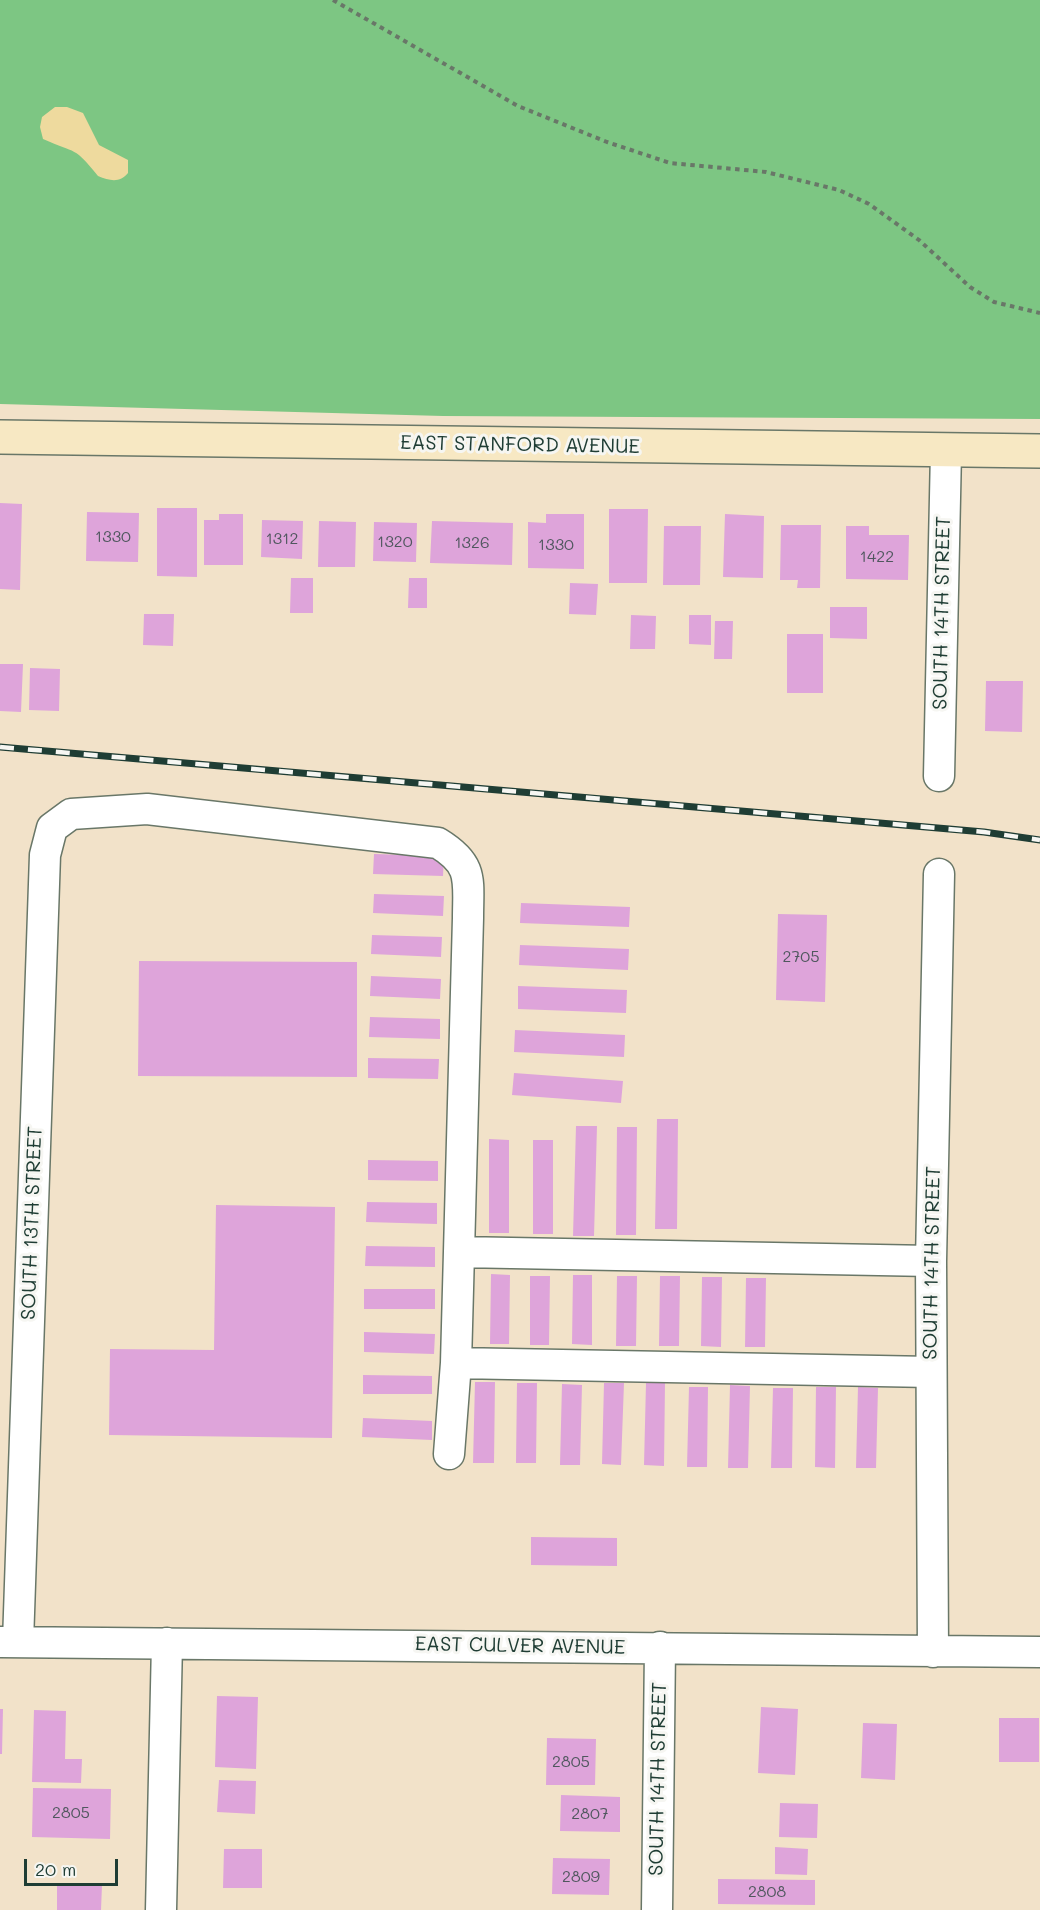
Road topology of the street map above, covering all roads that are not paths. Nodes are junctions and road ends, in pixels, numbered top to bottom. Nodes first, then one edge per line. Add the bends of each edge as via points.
1 (0, 437) edge
2 (946, 451) junction
3 (1040, 451) edge
4 (939, 776) dead end
5 (939, 874) dead end
6 (459, 1251) junction
7 (931, 1261) junction
8 (456, 1363) junction
9 (931, 1372) junction
10 (449, 1454) dead end
11 (9, 1642) edge
12 (167, 1643) junction
13 (660, 1647) junction
14 (933, 1652) junction
15 (1040, 1652) edge
16 (161, 1910) edge
17 (657, 1910) edge

1 - 2 main road, EAST STANFORD AVENUE
2 - 3 main road, EAST STANFORD AVENUE
2 - 4 street, SOUTH 14TH STREET
5 - 7 street, SOUTH 14TH STREET
6 - 7 street
6 - 8 street
6 - 11 street, SOUTH 13TH STREET via 468,878 458,855 438,843 147,810 70,814 52,828 45,855
7 - 9 street, SOUTH 14TH STREET
8 - 9 street
8 - 10 street
9 - 14 street, SOUTH 14TH STREET
11 - 12 street, EAST CULVER AVENUE
12 - 13 street, EAST CULVER AVENUE
12 - 16 street
13 - 14 street, EAST CULVER AVENUE
13 - 17 street, SOUTH 14TH STREET
14 - 15 street, EAST CULVER AVENUE

